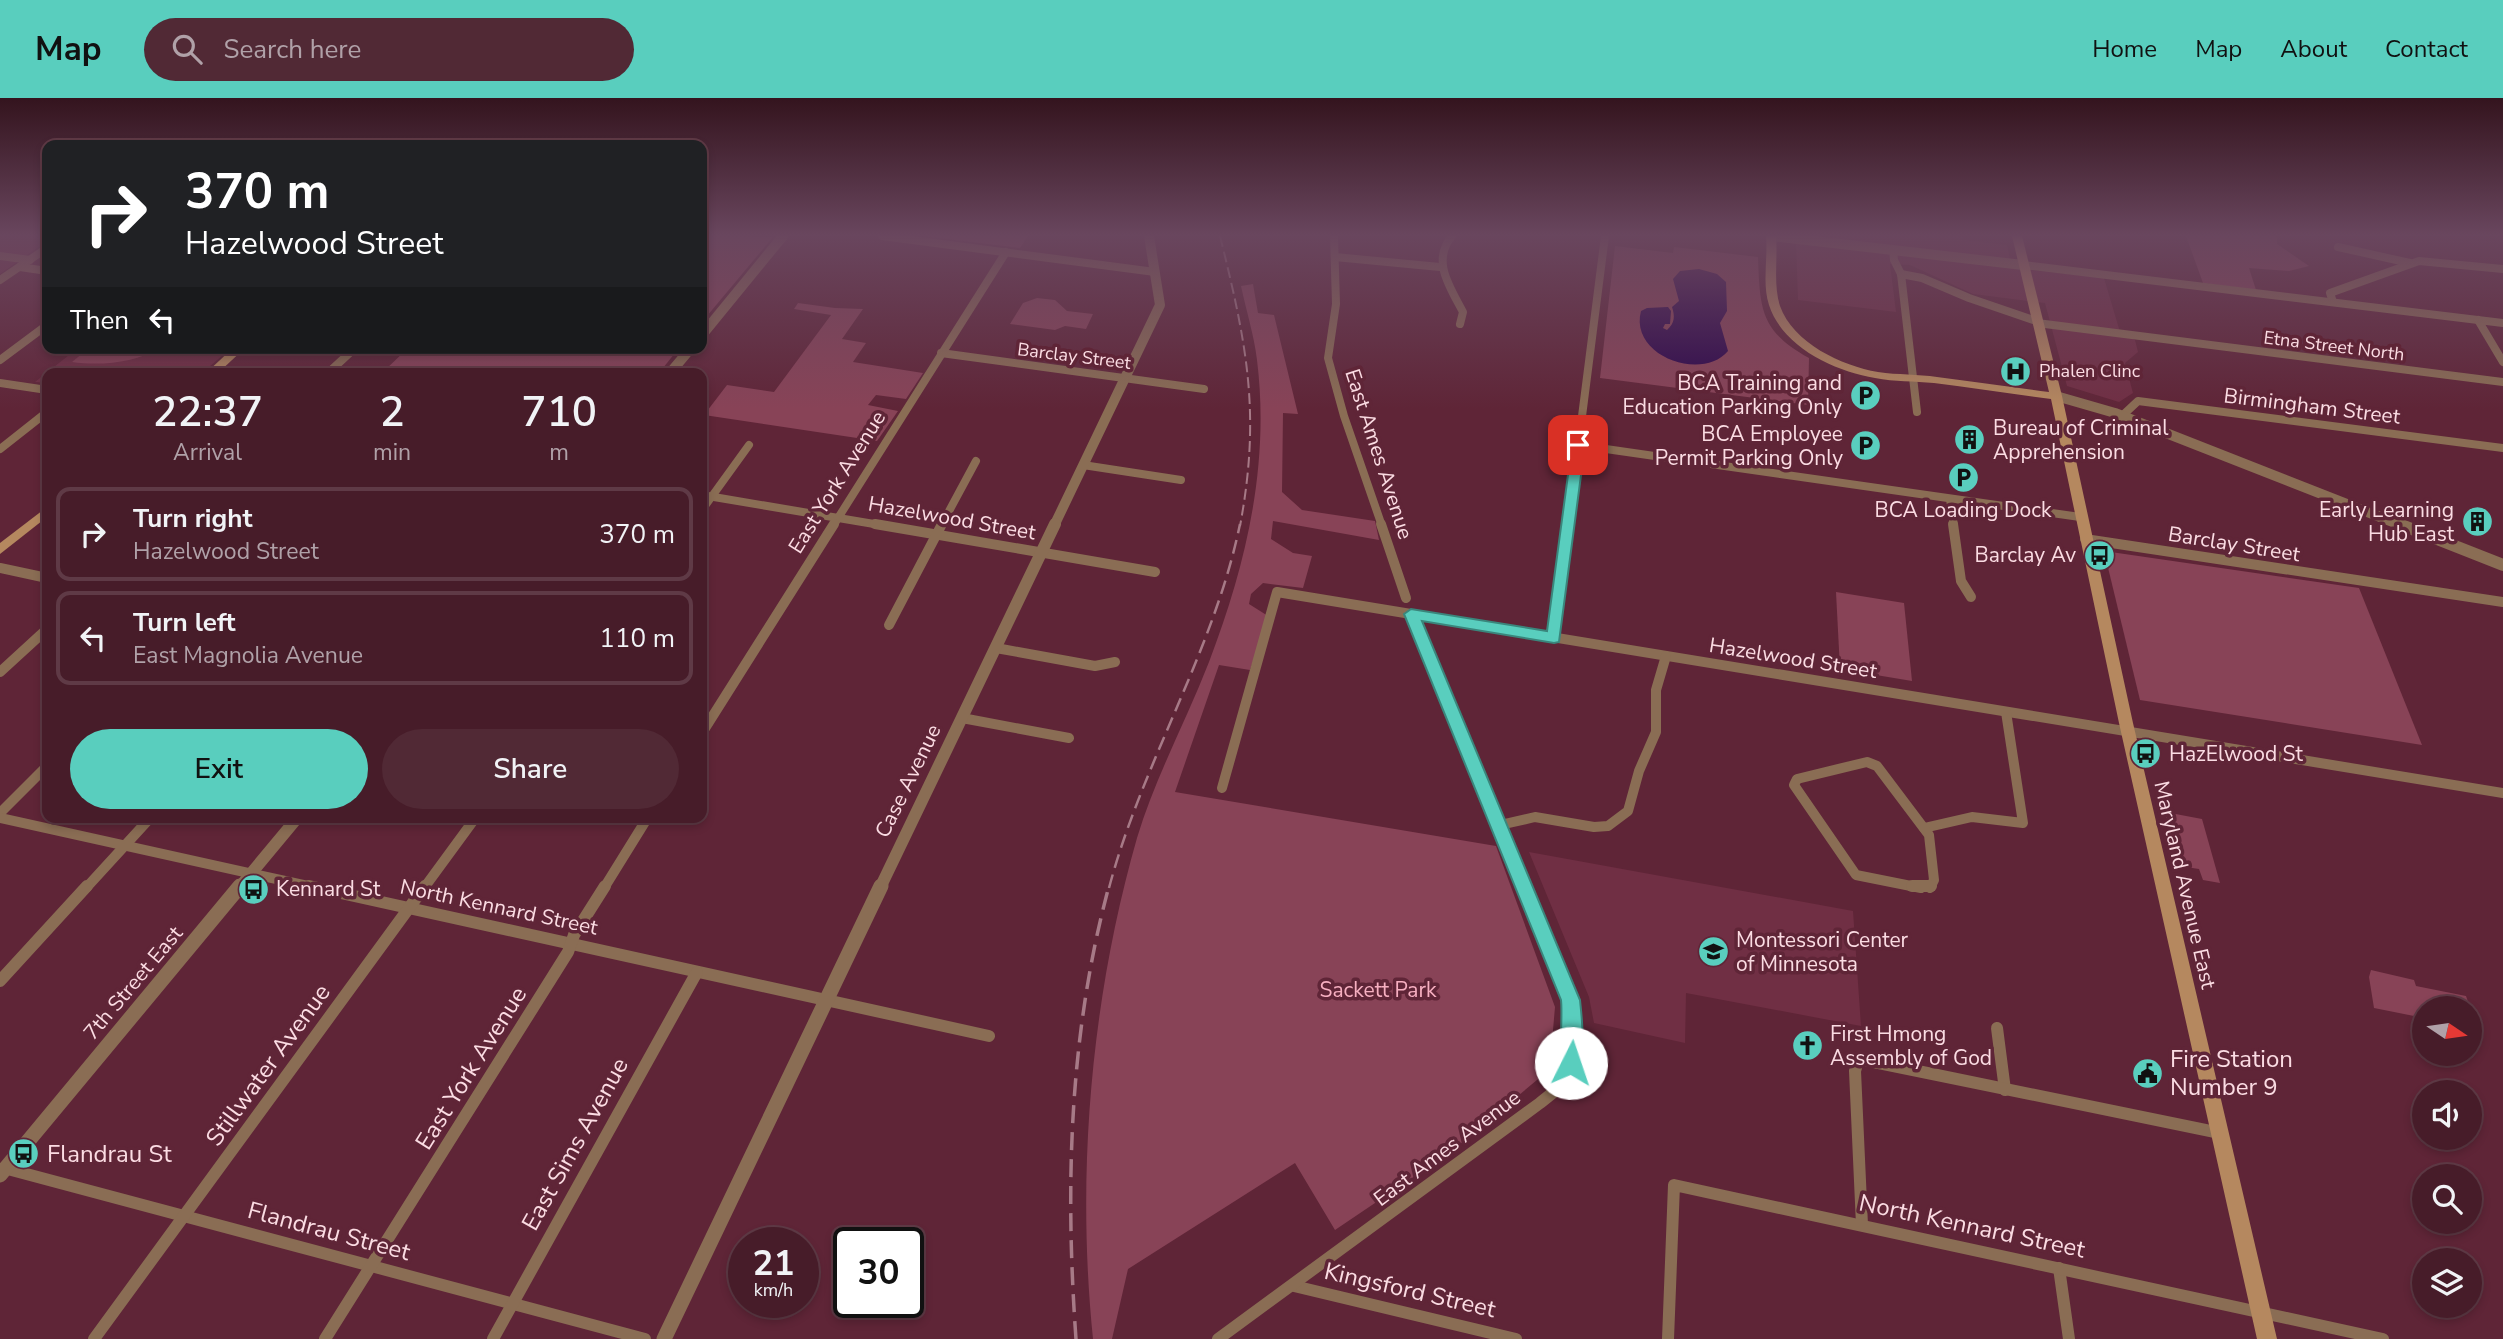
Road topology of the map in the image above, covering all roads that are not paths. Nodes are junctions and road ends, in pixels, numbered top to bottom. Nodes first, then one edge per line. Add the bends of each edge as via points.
1 (736, 294) edge
2 (979, 294) edge
3 (1158, 294) edge
4 (1336, 294) edge
5 (1454, 294) edge
6 (1598, 294) edge
7 (1774, 294) edge
8 (1783, 294) edge
9 (1903, 294) edge
10 (1960, 294) edge
11 (2026, 294) edge
12 (2265, 294) edge
13 (2330, 294) edge
14 (2333, 302) junction
15 (2027, 305) junction
16 (1996, 306) junction
17 (2478, 320) junction
18 (2036, 322) junction
19 (2503, 323) edge
20 (1460, 324) dead end
21 (42, 329) edge
22 (707, 329) edge
23 (941, 353) junction
24 (233, 354) edge
25 (349, 354) edge
26 (686, 354) edge
27 (0, 360) edge
28 (2503, 362) edge
29 (217, 368) edge
30 (333, 368) edge
31 (674, 368) edge
32 (1912, 377) junction
33 (1124, 379) junction
34 (2503, 382) edge
35 (0, 383) edge
36 (42, 389) edge
37 (1204, 389) dead end
38 (2056, 396) junction
39 (1917, 412) dead end
40 (2123, 415) junction
41 (42, 416) edge
42 (749, 445) dead end
43 (1578, 445) junction
44 (2503, 448) edge
45 (0, 449) edge
46 (976, 461) dead end
47 (1083, 465) junction
48 (1181, 480) dead end
49 (707, 495) edge
50 (707, 496) edge
51 (1950, 499) junction
52 (42, 515) edge
53 (2080, 517) junction
54 (837, 518) junction
55 (938, 536) junction
56 (2085, 539) junction
57 (0, 550) edge
58 (1041, 553) junction
59 (2503, 565) edge
60 (0, 568) edge
61 (1155, 572) dead end
62 (42, 577) edge
63 (1970, 597) dead end
64 (1406, 598) dead end
65 (2503, 602) edge
66 (1411, 614) junction
67 (889, 625) dead end
68 (42, 634) edge
69 (1554, 638) junction
70 (996, 648) junction
71 (1666, 656) junction
72 (1115, 662) dead end
73 (0, 672) edge
74 (2006, 712) junction
75 (962, 718) junction
76 (707, 725) edge
77 (2128, 733) junction
78 (1069, 738) dead end
79 (42, 771) edge
80 (1222, 788) dead end
81 (2503, 793) edge
82 (0, 816) edge
83 (145, 823) edge
84 (293, 823) edge
85 (472, 823) edge
86 (645, 823) edge
87 (1500, 825) junction
88 (1924, 828) junction
89 (125, 845) junction
90 (252, 873) junction
91 (409, 908) junction
92 (571, 944) junction
93 (697, 972) junction
94 (0, 981) edge
95 (827, 1000) junction
96 (1997, 1028) dead end
97 (989, 1036) dead end
98 (2005, 1090) junction
99 (2220, 1133) junction
100 (2, 1170) edge
101 (183, 1216) junction
102 (1862, 1225) junction
103 (371, 1265) junction
104 (2059, 1268) junction
105 (1294, 1286) junction
106 (512, 1303) junction
107 (2261, 1312) junction
108 (94, 1339) edge
109 (325, 1339) edge
110 (493, 1339) edge
111 (645, 1339) edge
112 (664, 1339) edge
113 (1218, 1339) edge
114 (1516, 1339) edge
115 (1668, 1339) edge
116 (2068, 1339) edge
117 (2267, 1339) edge
118 (2383, 1339) edge

1 - 22 street
2 - 23 street, East York Avenue
3 - 33 street, Case Avenue via 1160,305
4 - 64 street, East Ames Avenue via 1328,358
5 - 20 street via 1463,312
6 - 43 street
7 - 32 main road via 1780,318 1809,348 1842,365 1897,379
8 - 32 main road via 1790,319 1819,344 1842,356
9 - 32 street
10 - 16 street, Etna Street North
11 - 15 main road, Maryland Avenue East
12 - 14 street
13 - 14 street
14 - 17 street
15 - 16 street
15 - 18 main road, Maryland Avenue East
16 - 18 street, Etna Street North
17 - 19 street
17 - 28 street
18 - 34 street, Etna Street North
18 - 38 main road, Maryland Avenue East
21 - 27 street
23 - 33 street, Barclay Street
23 - 54 street, East York Avenue
24 - 29 main road
25 - 30 street
26 - 31 street
32 - 38 main road
32 - 39 street
33 - 37 street, Barclay Street
33 - 47 street, Case Avenue
35 - 36 street
38 - 40 street
38 - 53 main road, Maryland Avenue East
40 - 44 street, Birmingham Street via 2138,401
40 - 59 street
41 - 45 street
42 - 49 street
43 - 51 street
43 - 69 street
46 - 55 street
47 - 48 street
47 - 58 street, Case Avenue
50 - 54 street, Hazelwood Street
51 - 53 street
51 - 63 street via 1961,581
52 - 57 main road
53 - 56 main road, Maryland Avenue East
54 - 55 street, Hazelwood Street
54 - 76 street, East York Avenue
55 - 58 street, Hazelwood Street
55 - 67 street
56 - 65 street, Barclay Street
56 - 77 main road, Maryland Avenue East
58 - 61 street, Hazelwood Street
58 - 70 street, Case Avenue
60 - 62 street
66 - 69 street, Hazelwood Street
66 - 80 street, Hazelwood Street via 1277,592
66 - 87 street, East Ames Avenue
68 - 73 street
69 - 71 street, Hazelwood Street
70 - 72 street via 1095,666
70 - 75 street, Case Avenue
71 - 74 street, Hazelwood Street
71 - 87 street via 1656,690 1656,732 1628,811 1608,827 1535,817
74 - 77 street, Hazelwood Street
74 - 88 street via 2023,822 1972,817
75 - 78 street
75 - 95 street, Case Avenue
77 - 81 street, Hazelwood Street
77 - 99 main road, Maryland Avenue East
79 - 82 street
82 - 89 street, North Kennard Street
83 - 89 street
84 - 90 street, 7th Street East
85 - 91 street, Stillwater Avenue
86 - 92 street, East York Avenue
87 - 105 street, East Ames Avenue via 1571,1000 1571,1063 1561,1086
88 - 88 street via 1872,764 1794,782 1856,875 1930,888 1934,880 1931,842
89 - 90 street, North Kennard Street
89 - 94 street
90 - 91 street, North Kennard Street
90 - 100 street, 7th Street East
91 - 92 street, North Kennard Street
91 - 101 street, Stillwater Avenue
92 - 93 street, North Kennard Street
92 - 103 street, East York Avenue
93 - 95 street, North Kennard Street
93 - 106 street, East Sims Avenue
95 - 97 street, North Kennard Street
95 - 112 street, Case Avenue
96 - 98 street
98 - 99 street
98 - 102 street via 1858,1061
99 - 107 main road, Maryland Avenue East
100 - 101 street, Flandrau Street
101 - 103 street, Flandrau Street
101 - 108 street, Stillwater Avenue
102 - 104 street, North Kennard Street
102 - 115 street, North Kennard Street via 1674,1185
103 - 106 street, Flandrau Street
103 - 109 street, East York Avenue
104 - 107 street, North Kennard Street
104 - 116 street
105 - 113 street, East Ames Avenue
105 - 114 street, Kingsford Street
106 - 110 street, East Sims Avenue
106 - 111 street, Flandrau Street
107 - 117 main road, Maryland Avenue East
107 - 118 street, North Kennard Street

